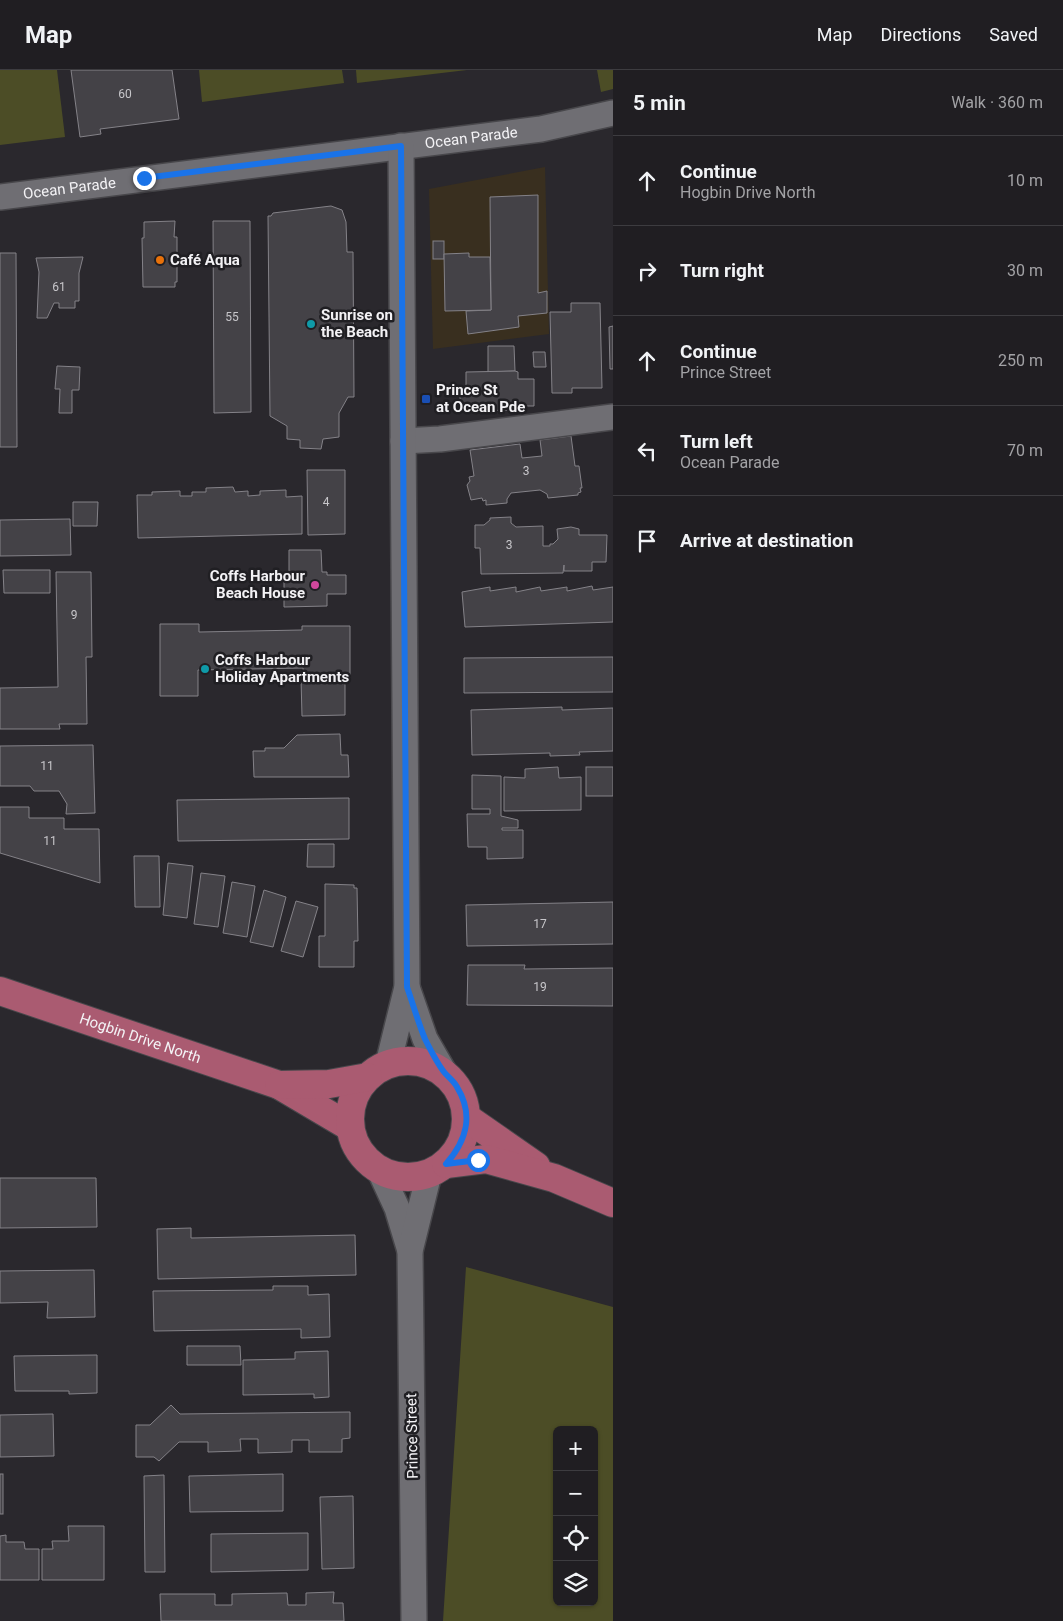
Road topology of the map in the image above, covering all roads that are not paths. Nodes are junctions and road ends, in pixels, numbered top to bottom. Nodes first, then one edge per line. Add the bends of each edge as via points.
1 (613, 113) edge
2 (401, 146) junction
3 (0, 197) edge
4 (613, 417) edge
5 (403, 441) junction
6 (407, 987) junction
7 (0, 992) edge
8 (378, 1070) junction
9 (444, 1072) junction
10 (278, 1085) junction
11 (467, 1118) junction
12 (350, 1127) junction
13 (438, 1169) junction
14 (378, 1170) junction
15 (554, 1178) junction
16 (613, 1203) edge
17 (410, 1251) junction
18 (414, 1621) edge

1 - 2 street, Ocean Parade via 541,129
2 - 3 street, Ocean Parade
2 - 5 street
4 - 5 street
5 - 6 street
6 - 8 street
6 - 9 street via 425,1039
7 - 10 main road, Hogbin Drive North
8 - 9 main road via 408,1060 427,1063
8 - 10 main road, Hogbin Drive North via 329,1084
8 - 12 main road via 356,1092
9 - 11 main road via 456,1085 464,1101
10 - 12 main road, Hogbin Drive North
11 - 13 main road via 465,1135 458,1151
11 - 15 main road
12 - 14 main road via 355,1144
13 - 14 main road via 412,1178
13 - 15 main road via 486,1159
13 - 17 street, Prince Street
14 - 17 street, Prince Street via 397,1208
15 - 16 main road
17 - 18 street, Prince Street

